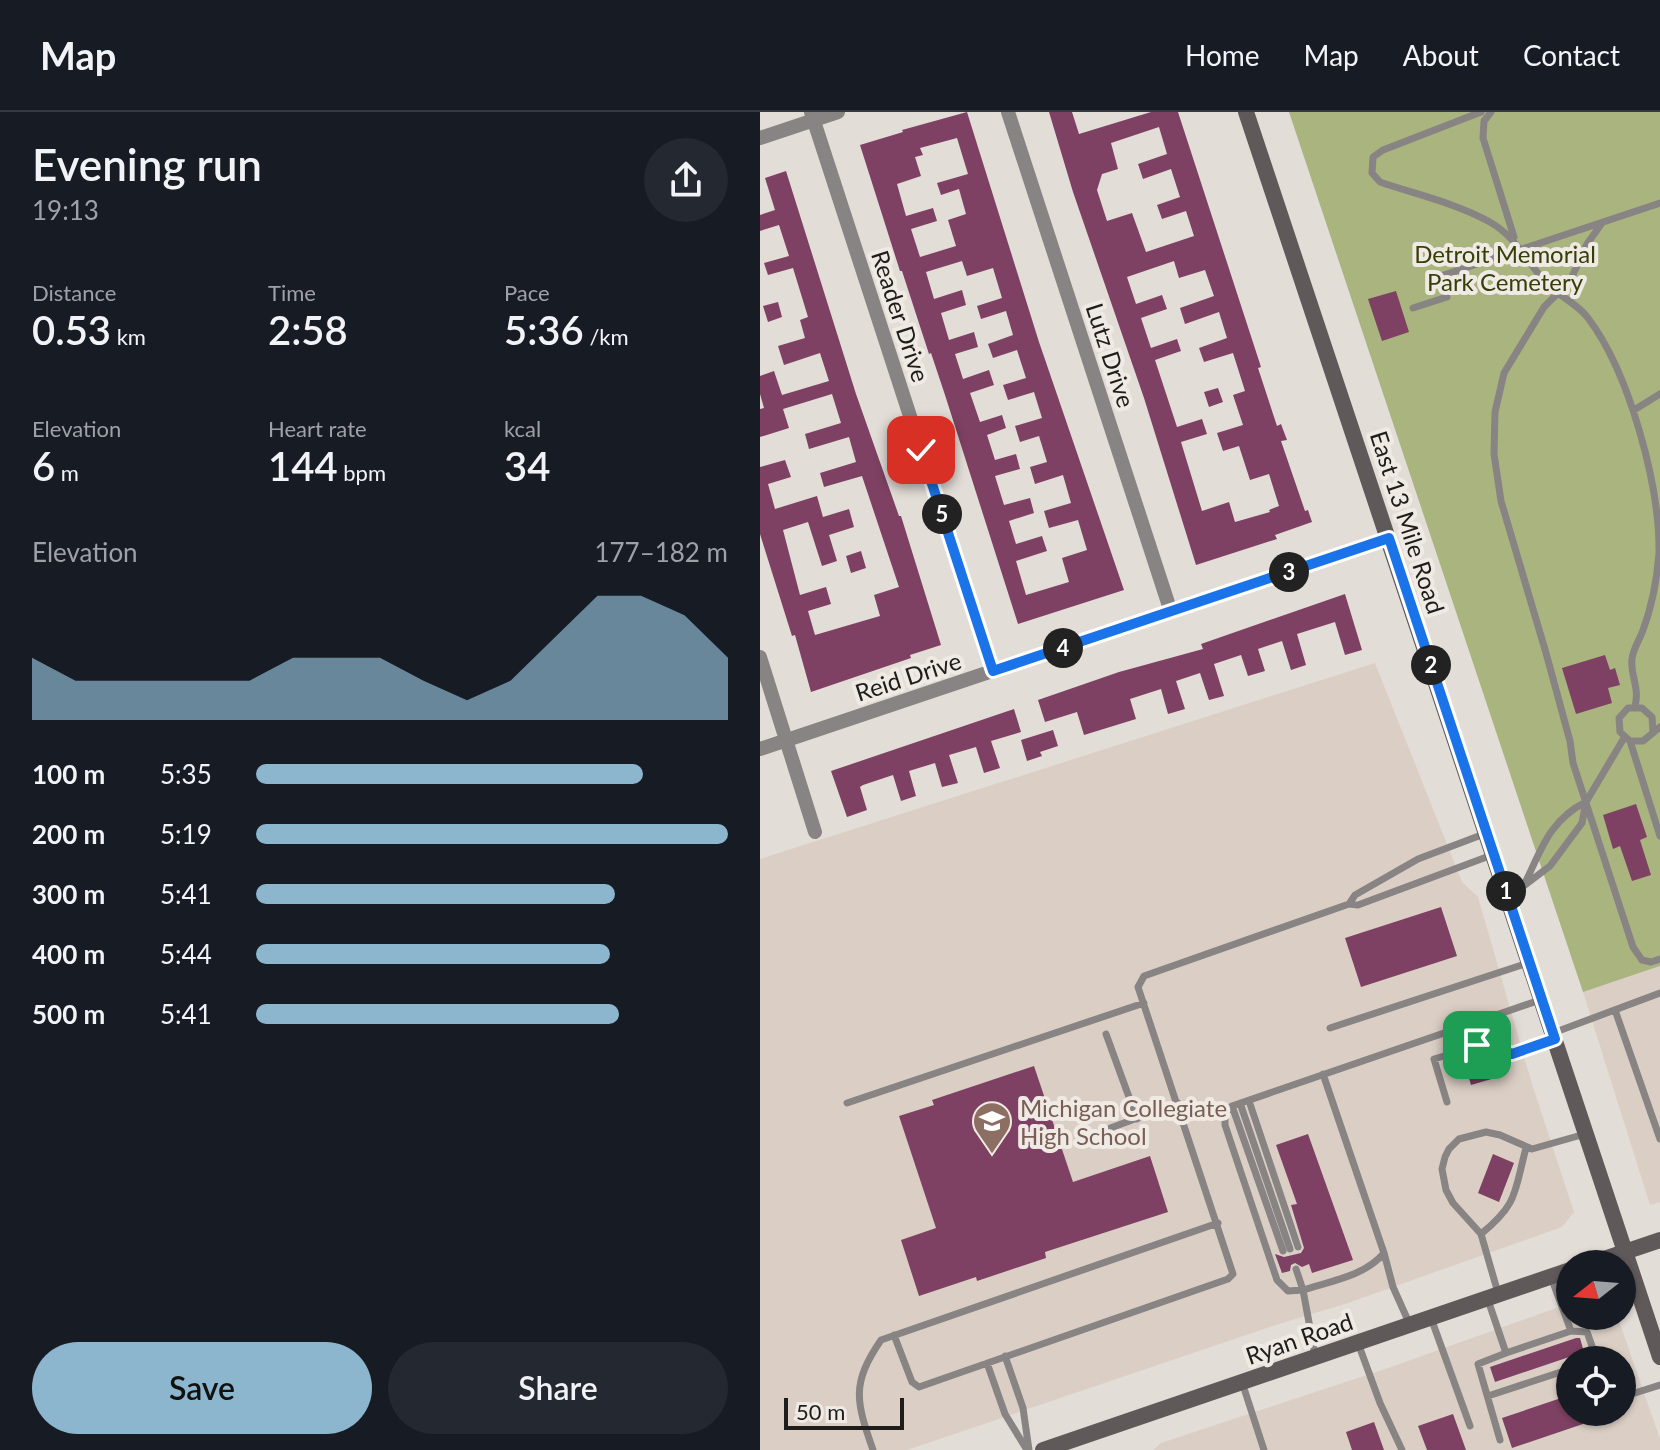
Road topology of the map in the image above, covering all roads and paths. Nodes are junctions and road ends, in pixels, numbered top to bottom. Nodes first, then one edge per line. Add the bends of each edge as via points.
1 (838, 112) edge
2 (1008, 112) edge
3 (1246, 112) edge
4 (1481, 112) edge
5 (1491, 112) edge
6 (812, 116) edge
7 (760, 138) edge
8 (1660, 203) edge
9 (1602, 223) junction
10 (1514, 239) junction
11 (1522, 250) junction
12 (1558, 293) junction
13 (1413, 308) dead end
14 (1660, 394) edge
15 (1634, 410) junction
16 (1389, 538) junction
17 (1660, 550) edge
18 (1171, 612) junction
19 (760, 657) edge
20 (993, 671) junction
21 (1635, 706) junction
22 (1658, 730) edge
23 (788, 739) junction
24 (1627, 739) junction
25 (760, 749) edge
26 (1586, 802) junction
27 (815, 832) dead end
28 (1487, 833) junction
29 (1660, 836) edge
30 (1494, 854) junction
31 (1525, 885) junction
32 (1349, 904) junction
33 (1511, 907) junction
34 (1660, 959) edge
35 (1530, 962) junction
36 (1660, 993) edge
37 (1542, 999) junction
38 (1144, 1003) junction
39 (1615, 1010) junction
40 (1330, 1028) dead end
41 (1106, 1034) dead end
42 (1554, 1036) junction
43 (1323, 1074) junction
44 (1447, 1102) dead end
45 (847, 1103) dead end
46 (1178, 1103) junction
47 (1241, 1103) junction
48 (1137, 1119) junction
49 (1587, 1133) junction
50 (1660, 1139) edge
51 (1078, 1140) dead end
52 (1526, 1148) junction
53 (1218, 1223) junction
54 (1481, 1234) junction
55 (1660, 1240) edge
56 (1626, 1250) edge
57 (1629, 1250) edge
58 (1384, 1253) junction
59 (1296, 1269) dead end
60 (1556, 1275) edge
61 (1551, 1277) junction
62 (1636, 1282) edge
63 (1303, 1290) junction
64 (1493, 1297) junction
65 (1431, 1318) junction
66 (1410, 1325) junction
67 (1571, 1331) junction
68 (894, 1335) junction
69 (1358, 1343) junction
70 (1592, 1346) edge
71 (1506, 1353) junction
72 (1005, 1356) junction
73 (1316, 1357) junction
74 (1660, 1357) edge
75 (987, 1363) junction
76 (1541, 1367) dead end
77 (1556, 1373) edge
78 (1544, 1377) junction
79 (1242, 1382) junction
80 (1660, 1385) edge
81 (1636, 1393) edge
82 (1488, 1396) junction
83 (1470, 1426) dead end
84 (1500, 1440) dead end
85 (873, 1450) edge
86 (1028, 1450) edge
87 (1043, 1450) edge
88 (1264, 1450) edge
89 (1402, 1450) edge

1 - 6 street
2 - 18 street, Lutz Drive
3 - 16 main road, East 13 Mile Road
4 - 10 lane via 1383,150 1373,157 1372,173 1380,182 1489,221
5 - 10 lane via 1484,121 1483,138
6 - 7 street
6 - 20 street, Reader Drive
8 - 9 lane
9 - 11 lane
9 - 12 lane
10 - 11 lane
11 - 12 lane
11 - 13 lane via 1441,276 1447,297
12 - 15 lane via 1586,315 1611,353
12 - 26 lane via 1504,373 1495,412 1494,454 1501,501
14 - 15 lane
15 - 17 lane via 1651,471
16 - 18 street, Reid Drive
16 - 28 main road, East 13 Mile Road
17 - 21 lane via 1648,615 1632,660
18 - 20 street, Reid Drive
19 - 23 street
20 - 23 street, Reid Drive
21 - 22 lane via 1652,717
21 - 24 lane via 1619,718
22 - 24 lane via 1643,741
23 - 25 street, Reid Drive
23 - 27 street
24 - 26 lane
24 - 29 lane
26 - 31 lane via 1582,823 1550,866
26 - 31 lane via 1566,812 1537,854
26 - 34 lane via 1633,947 1642,960
28 - 30 main road, East 13 Mile Road
28 - 32 lane via 1418,859 1355,895
30 - 32 lane
30 - 33 main road, East 13 Mile Road
31 - 33 lane
32 - 38 lane via 1144,976 1138,987
33 - 35 main road, East 13 Mile Road
35 - 37 main road, East 13 Mile Road
35 - 40 lane
36 - 39 lane
37 - 42 main road, East 13 Mile Road
37 - 43 lane
38 - 45 lane
38 - 46 lane
39 - 42 lane
39 - 50 lane
41 - 48 lane
42 - 44 lane via 1512,1054 1484,1044 1434,1059
42 - 49 main road, East 13 Mile Road
43 - 47 lane
43 - 58 lane
46 - 48 lane
46 - 53 lane
47 - 47 lane via 1290,1249
47 - 63 lane via 1225,1112 1225,1125 1277,1280 1288,1291
48 - 51 lane
49 - 52 lane
49 - 56 main road, East 13 Mile Road
52 - 54 lane via 1518,1189 1498,1220
52 - 54 lane via 1486,1132 1459,1139 1449,1149 1442,1169 1446,1190
53 - 68 lane
53 - 72 lane via 1233,1274 1228,1279
54 - 64 lane
55 - 57 main road
58 - 63 lane via 1363,1271
58 - 66 lane
59 - 63 lane
60 - 61 main road, Ryan Road
61 - 64 main road, Ryan Road
61 - 67 lane
62 - 74 main road, East 13 Mile Road
63 - 73 lane
64 - 65 main road, Ryan Road
64 - 71 lane
65 - 66 main road, Ryan Road
65 - 83 lane
66 - 69 main road, Ryan Road
67 - 70 lane via 1587,1332
67 - 71 lane via 1535,1348
68 - 75 lane via 912,1382 919,1387
68 - 85 lane via 881,1340 860,1382 858,1399
69 - 73 main road, Ryan Road
69 - 89 lane
71 - 82 lane via 1478,1364
72 - 75 lane
72 - 86 lane via 1023,1408
73 - 79 main road, Ryan Road
75 - 86 lane via 1005,1414
76 - 78 lane
77 - 78 lane
78 - 82 lane
79 - 87 main road, Ryan Road
79 - 88 lane
80 - 81 lane
82 - 84 lane

